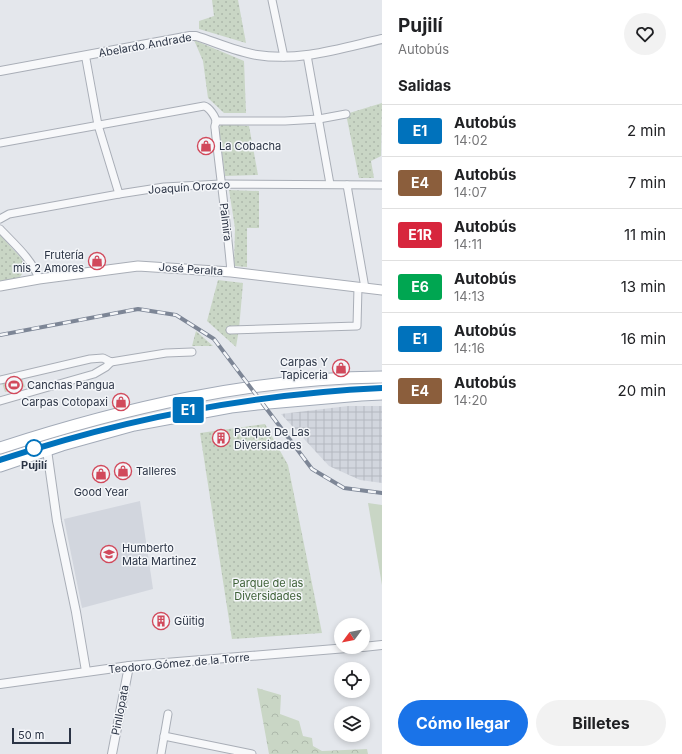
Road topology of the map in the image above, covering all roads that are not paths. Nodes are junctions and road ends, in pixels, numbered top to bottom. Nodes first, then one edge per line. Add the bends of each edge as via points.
1 (272, 0) edge
2 (382, 39) edge
3 (307, 55) junction
4 (284, 57) junction
5 (86, 59) dead end
6 (0, 71) edge
7 (346, 114) dead end
8 (319, 118) junction
9 (216, 122) junction
10 (98, 125) junction
11 (0, 143) edge
12 (221, 184) junction
13 (330, 184) junction
14 (348, 185) junction
15 (382, 185) edge
16 (119, 194) junction
17 (0, 219) edge
18 (0, 229) edge
19 (231, 272) junction
20 (39, 279) junction
21 (0, 286) edge
22 (362, 288) junction
23 (382, 290) edge
24 (230, 330) dead end
25 (192, 352) dead end
26 (112, 362) junction
27 (382, 377) edge
28 (0, 380) edge
29 (382, 394) edge
30 (0, 401) edge
31 (0, 448) edge
32 (47, 450) junction
33 (0, 466) edge
34 (382, 645) edge
35 (370, 646) edge
36 (334, 649) edge
37 (129, 666) junction
38 (86, 671) junction
39 (0, 684) edge
40 (168, 714) dead end
41 (164, 736) junction
42 (212, 746) junction
43 (112, 754) edge
44 (161, 754) edge
45 (210, 754) edge
46 (252, 754) edge

1 - 4 street
2 - 3 street, Abelardo Andrade
3 - 4 street, Abelardo Andrade
3 - 8 street
4 - 6 street, Abelardo Andrade via 254,54 193,36
5 - 10 street
7 - 8 street
8 - 9 street
8 - 13 street
9 - 10 street via 210,109 204,106
9 - 12 street, Palmira via 214,128
10 - 11 street
10 - 16 street
12 - 13 street, Joaquín Orozco
12 - 16 street, Joaquín Orozco via 164,187
12 - 19 street, Palmira
13 - 14 street, Joaquín Orozco
14 - 15 street, Joaquín Orozco
14 - 22 street
16 - 17 street, Joaquín Orozco via 9,214
18 - 20 street via 30,261
19 - 20 main road, José Peralta via 138,266
19 - 22 main road, José Peralta
20 - 21 main road, José Peralta
22 - 23 main road, José Peralta
22 - 24 street via 357,326
25 - 26 street via 166,353
26 - 28 street via 104,358 90,359
26 - 30 street via 94,374
27 - 31 main road via 281,384 213,393 58,429
29 - 32 main road via 232,407 134,425
32 - 33 main road
32 - 38 street via 57,521
34 - 35 street
36 - 37 street, Teodoro Gómez de la Torre
37 - 38 street, Teodoro Gómez de la Torre
37 - 43 street, Pinllopata
38 - 39 street, Teodoro Gómez de la Torre
40 - 41 street
41 - 42 street
41 - 44 street
42 - 45 street
42 - 46 street

